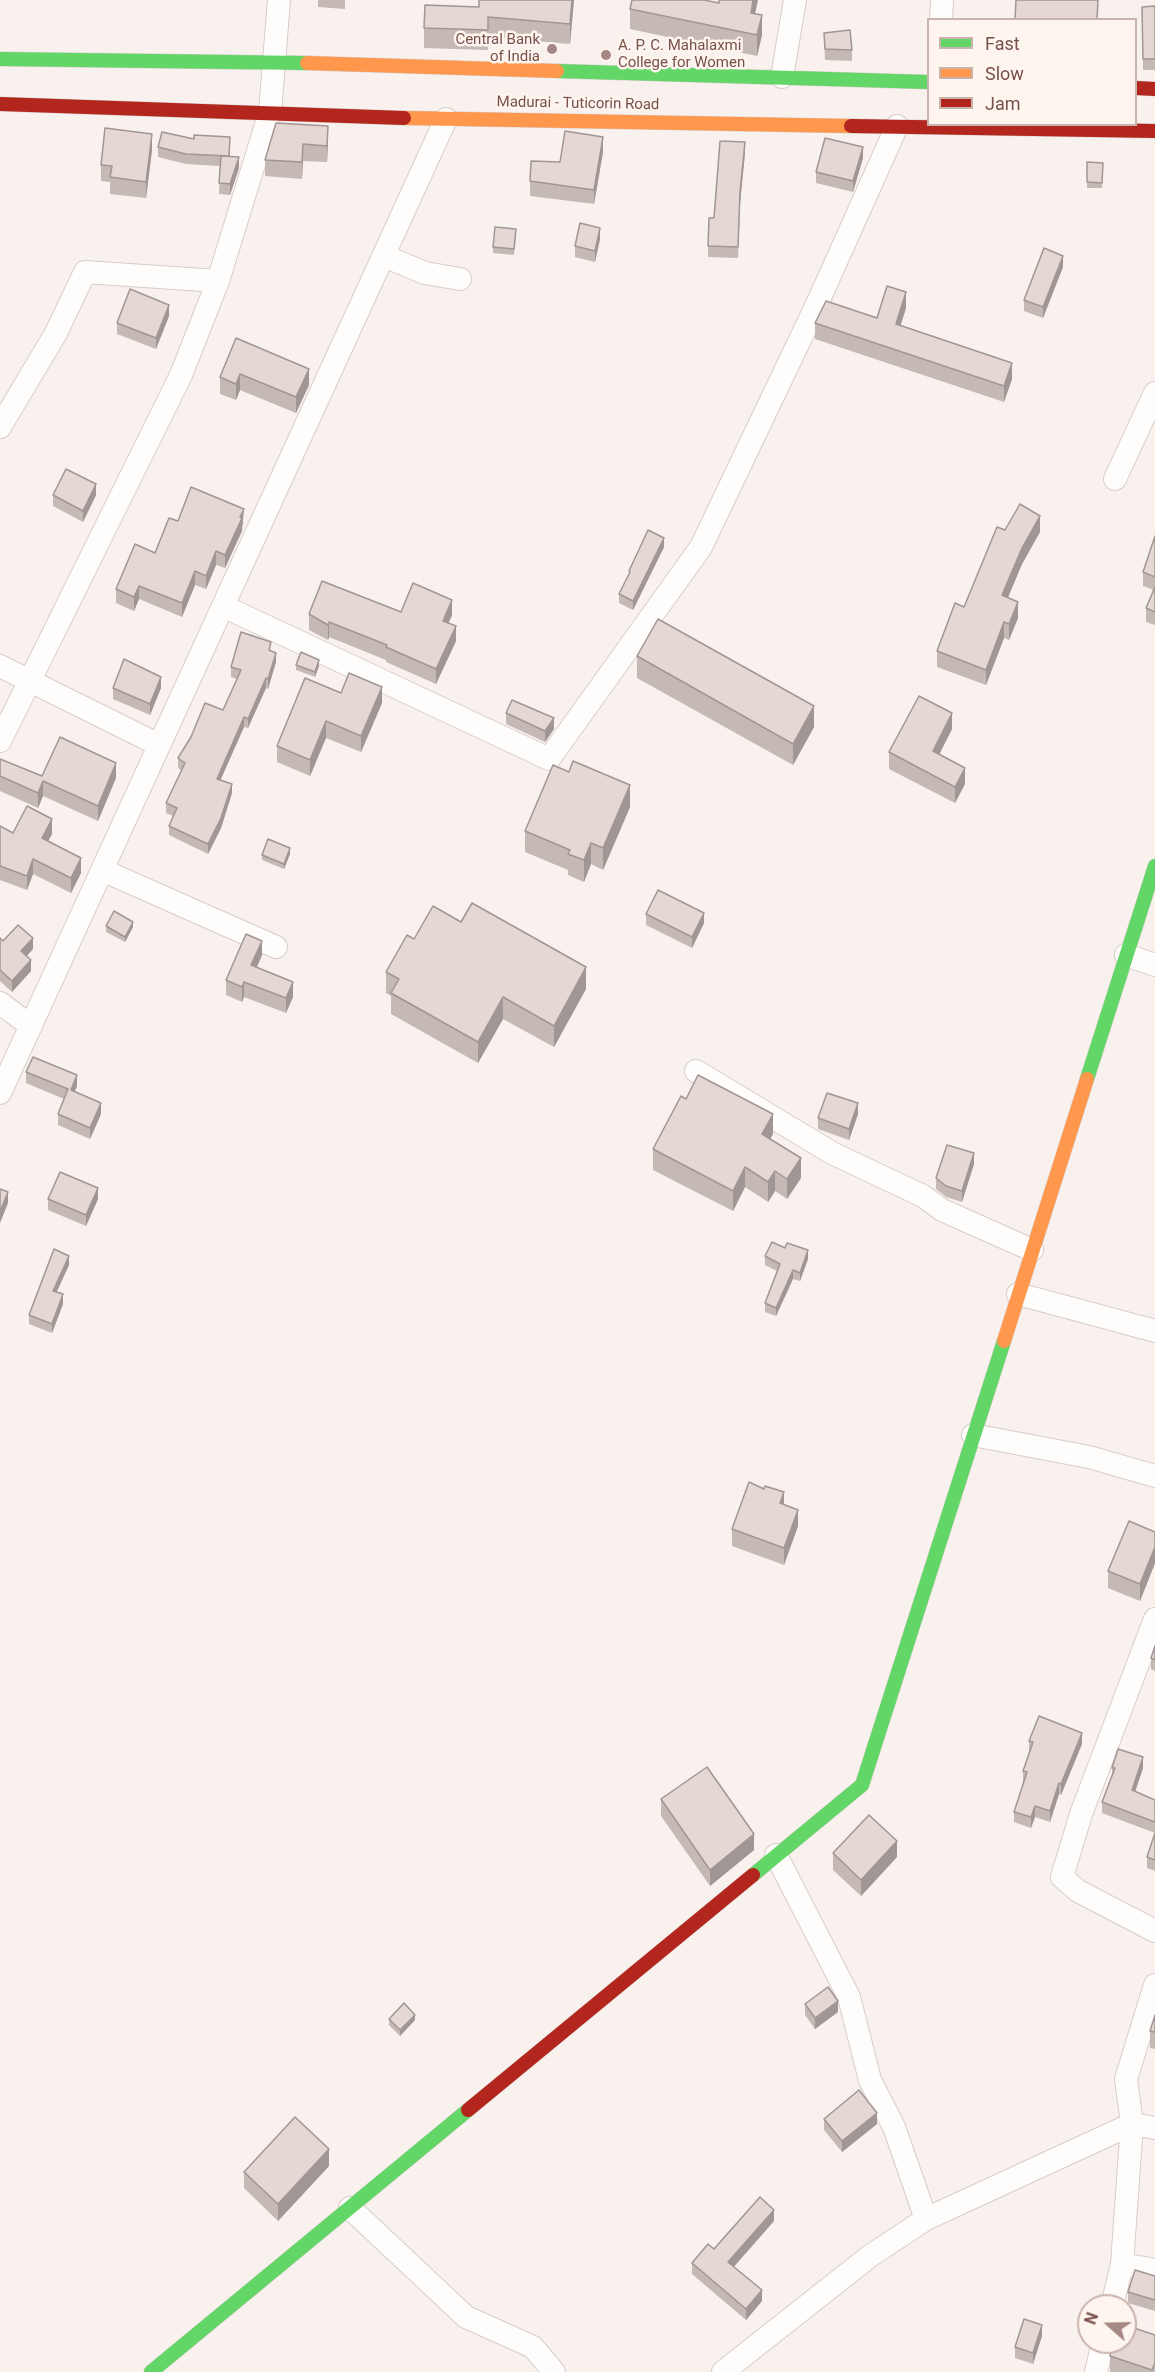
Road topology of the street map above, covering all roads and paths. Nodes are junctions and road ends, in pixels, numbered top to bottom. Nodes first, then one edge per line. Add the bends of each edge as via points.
1 (279, 0) edge
2 (795, 0) edge
3 (942, 0) edge
4 (941, 18) edge
5 (0, 59) edge
6 (273, 62) junction
7 (782, 78) junction
8 (927, 82) edge
9 (1137, 88) edge
10 (1155, 89) edge
11 (0, 104) edge
12 (270, 112) junction
13 (446, 119) junction
14 (897, 126) junction
15 (1155, 131) edge
16 (384, 256) junction
17 (460, 279) dead end
18 (218, 281) junction
19 (1155, 393) edge
20 (0, 428) edge
21 (1115, 479) dead end
22 (223, 606) junction
23 (0, 666) edge
24 (29, 679) junction
25 (0, 741) edge
26 (159, 745) junction
27 (1155, 866) edge
28 (102, 870) junction
29 (276, 947) dead end
30 (1126, 956) junction
31 (1155, 965) edge
32 (0, 1003) edge
33 (31, 1026) junction
34 (696, 1071) dead end
35 (0, 1093) edge
36 (1032, 1250) junction
37 (1018, 1294) junction
38 (1155, 1331) edge
39 (973, 1435) junction
40 (1155, 1476) edge
41 (1155, 1619) edge
42 (777, 1855) junction
43 (1155, 1930) edge
44 (1155, 1985) edge
45 (1132, 2124) junction
46 (1155, 2128) edge
47 (350, 2208) junction
48 (926, 2219) junction
49 (1122, 2264) junction
50 (1155, 2270) edge
51 (1115, 2294) edge
52 (1100, 2354) edge
53 (151, 2372) edge
54 (554, 2372) edge
55 (723, 2372) edge
56 (1096, 2372) edge

1 - 6 street
2 - 7 street
3 - 4 street
5 - 6 main road
6 - 7 main road
6 - 12 street
7 - 8 main road
9 - 10 main road
11 - 12 main road, Madurai - Tuticorin Road
12 - 13 main road, Madurai - Tuticorin Road
12 - 18 street
13 - 14 main road, Madurai - Tuticorin Road
13 - 16 street
14 - 15 main road, Madurai - Tuticorin Road
14 - 22 street via 701,548 549,759
16 - 17 street via 425,273
16 - 22 street
18 - 20 street via 85,272 56,333
18 - 24 street via 181,375
19 - 21 street
22 - 26 street
23 - 24 street
24 - 25 street
24 - 26 street
26 - 28 street
27 - 30 main road
28 - 29 street
28 - 33 street
30 - 31 street
30 - 36 main road
32 - 33 street
33 - 35 street
34 - 36 street via 832,1153 923,1196 942,1210
36 - 37 main road
37 - 38 street
37 - 39 main road
39 - 40 street via 1089,1457
39 - 42 main road via 862,1785
41 - 43 street via 1081,1814 1062,1877 1078,1891
42 - 47 main road
42 - 48 street via 849,1997 870,2080 894,2127
44 - 45 street via 1126,2079
45 - 46 street
45 - 48 street
45 - 49 street
47 - 53 main road
47 - 54 street via 466,2317 533,2347
48 - 55 street via 870,2256
49 - 50 street
49 - 51 street
52 - 56 street

